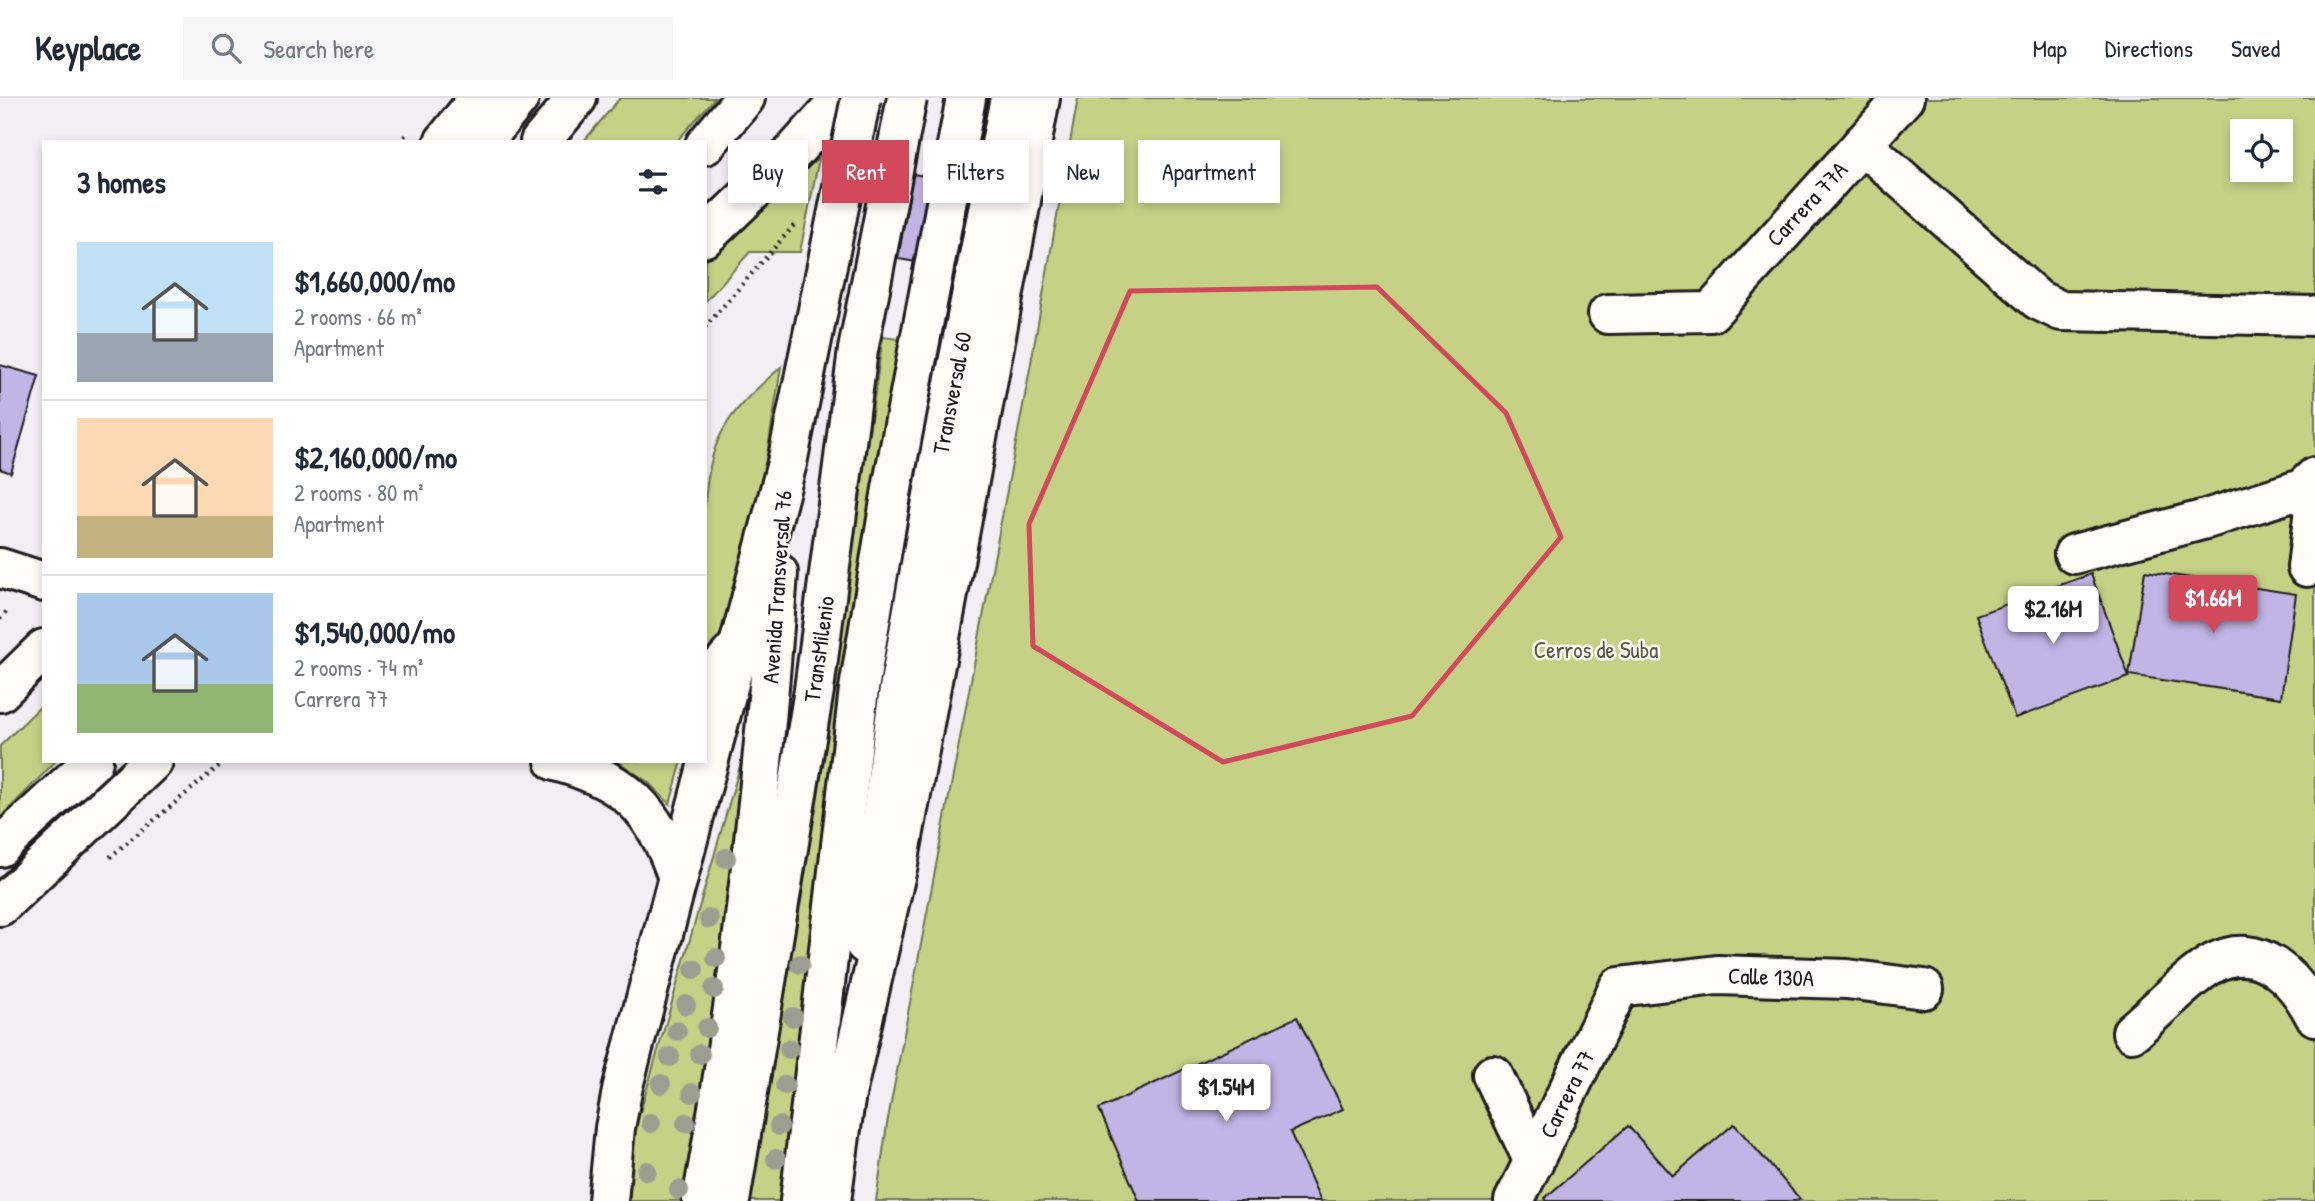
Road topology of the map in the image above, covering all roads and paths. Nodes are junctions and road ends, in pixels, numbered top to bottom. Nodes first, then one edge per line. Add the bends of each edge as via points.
1 (577, 98) edge
2 (745, 98) edge
3 (842, 98) edge
4 (861, 98) edge
5 (907, 98) edge
6 (966, 98) edge
7 (1010, 98) edge
8 (1040, 98) edge
9 (1904, 98) edge
10 (495, 115) edge
11 (448, 140) edge
12 (542, 140) edge
13 (707, 143) edge
14 (1862, 144) junction
15 (707, 235) edge
16 (1608, 314) dead end
17 (2315, 316) edge
18 (787, 466) junction
19 (2309, 483) edge
20 (2074, 554) dead end
21 (2306, 566) dead end
22 (0, 568) edge
23 (42, 581) edge
24 (742, 642) junction
25 (42, 651) edge
26 (707, 682) edge
27 (0, 692) edge
28 (91, 763) edge
29 (223, 763) edge
30 (560, 763) edge
31 (152, 764) edge
32 (0, 847) edge
33 (107, 859) dead end
34 (677, 878) junction
35 (0, 906) edge
36 (1619, 987) joint
37 (1924, 989) dead end
38 (2315, 1016) edge
39 (2132, 1032) dead end
40 (1493, 1075) dead end
41 (844, 1103) junction
42 (1534, 1162) junction
43 (608, 1201) edge
44 (702, 1201) edge
45 (730, 1201) edge
46 (800, 1201) edge
47 (831, 1201) edge
48 (1514, 1201) edge

1 - 12 main road
2 - 13 main road
3 - 15 main road via 787,159
4 - 18 main road, bridge
5 - 45 main road, TransMilenio, bridge via 858,350 814,690
6 - 46 main road, TransMilenio via 859,689
7 - 41 main road, Transversal 60 via 940,450 899,689
8 - 41 main road via 898,864
9 - 14 main road, Carrera 77A
10 - 11 main road
14 - 16 main road, Carrera 77A via 1711,312
14 - 17 main road via 2038,300 2061,311
18 - 24 main road, Avenida Transversal 76
18 - 44 main road, Avenida Transversal 76 via 745,909
19 - 20 main road via 2206,519
19 - 21 main road via 2314,510
22 - 23 main road
24 - 26 main road
24 - 34 main road, Avenida Transversal 76
25 - 27 main road
28 - 32 main road
29 - 33 path
30 - 34 main road via 611,784 639,805 660,830
31 - 35 main road
34 - 43 main road, Avenida Transversal 76 via 623,1086
36 - 37 main road, Calle 130A via 1717,975 1847,979
36 - 42 main road, Carrera 77
38 - 39 main road via 2278,967 2254,956 2231,956 2213,963
40 - 42 main road
41 - 47 main road
42 - 48 main road, Carrera 77

